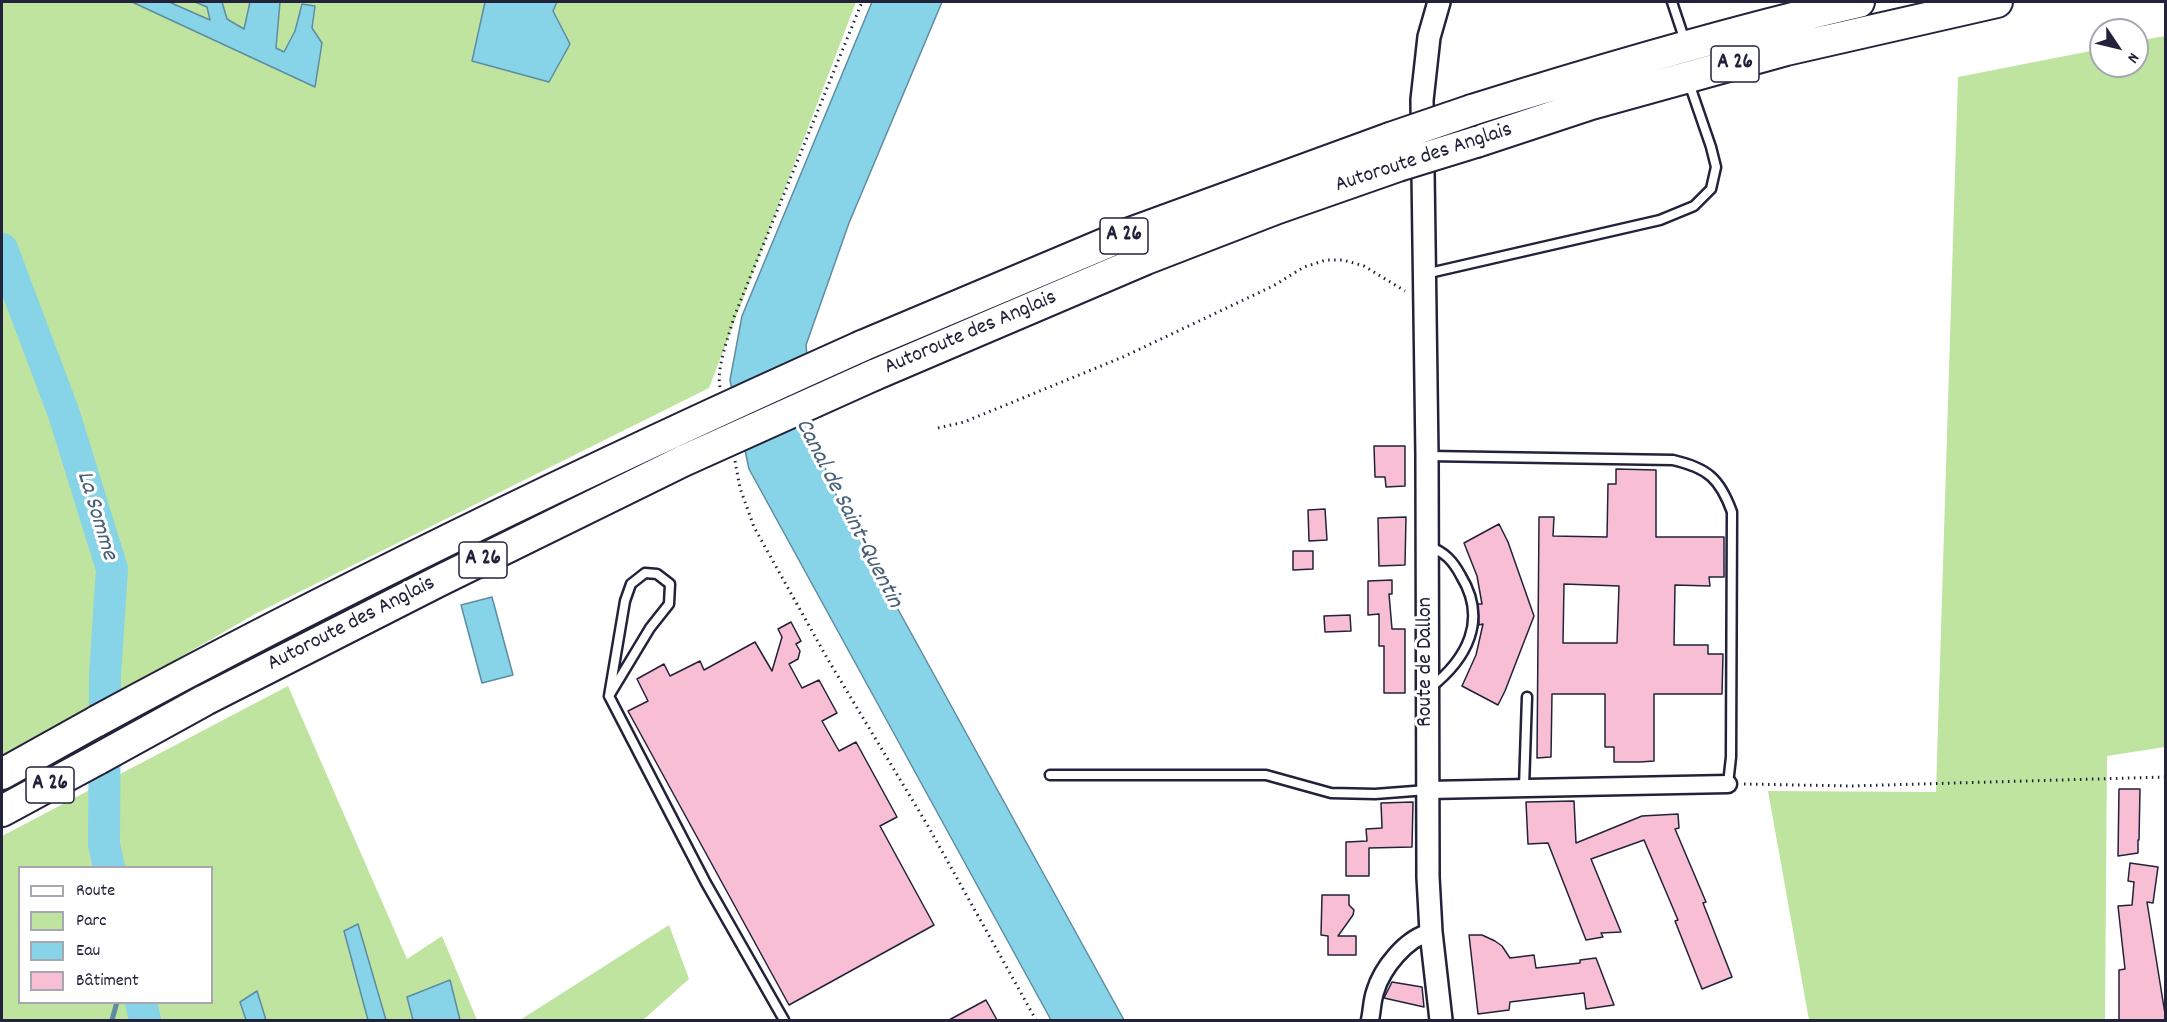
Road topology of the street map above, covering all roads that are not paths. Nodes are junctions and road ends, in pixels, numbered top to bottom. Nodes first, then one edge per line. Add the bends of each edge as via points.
1 (1439, 2) edge
2 (1672, 2) edge
3 (1859, 2) edge
4 (1998, 2) edge
5 (1686, 46) junction
6 (1687, 78) junction
7 (1425, 274) junction
8 (1427, 456) junction
9 (1427, 545) junction
10 (1427, 690) junction
11 (609, 696) junction
12 (1527, 697) dead end
13 (2, 774) edge
14 (1050, 775) dead end
15 (1728, 784) joint
16 (1524, 787) junction
17 (1428, 790) junction
18 (2, 811) edge
19 (1431, 932) junction
20 (784, 1020) edge
21 (1370, 1020) edge
22 (1442, 1020) edge

1 - 7 street, Route de Dallon via 1429,37 1422,100
2 - 5 lane
3 - 5 highway, Autoroute des Anglais / A 26
4 - 6 highway, Autoroute des Anglais / A 26 via 1786,50
5 - 13 highway, Autoroute des Anglais / A 26, bridge via 1390,138 1130,233 862,346 673,431 422,552 189,671
6 - 7 lane via 1716,167 1711,189 1694,206 1660,220
6 - 18 highway, Autoroute des Anglais / A 26, bridge via 1591,104 1278,208 1146,259 874,375 684,461 439,581 204,700
7 - 8 street, Route de Dallon
8 - 9 street, Route de Dallon
8 - 15 lane via 1673,460 1705,471 1716,481 1732,513
9 - 10 street, Route de Dallon
9 - 10 lane via 1443,552 1454,563 1473,606 1472,632 1463,653 1446,676
10 - 17 street, Route de Dallon
11 - 11 lane via 669,604 670,584 657,574 645,573 631,584
11 - 20 lane via 706,883
12 - 16 lane
14 - 17 lane via 1266,775 1331,793
15 - 16 street
16 - 17 street
17 - 19 street, Route de Dallon
19 - 21 street via 1400,952 1382,973
19 - 22 street, Route de Dallon

